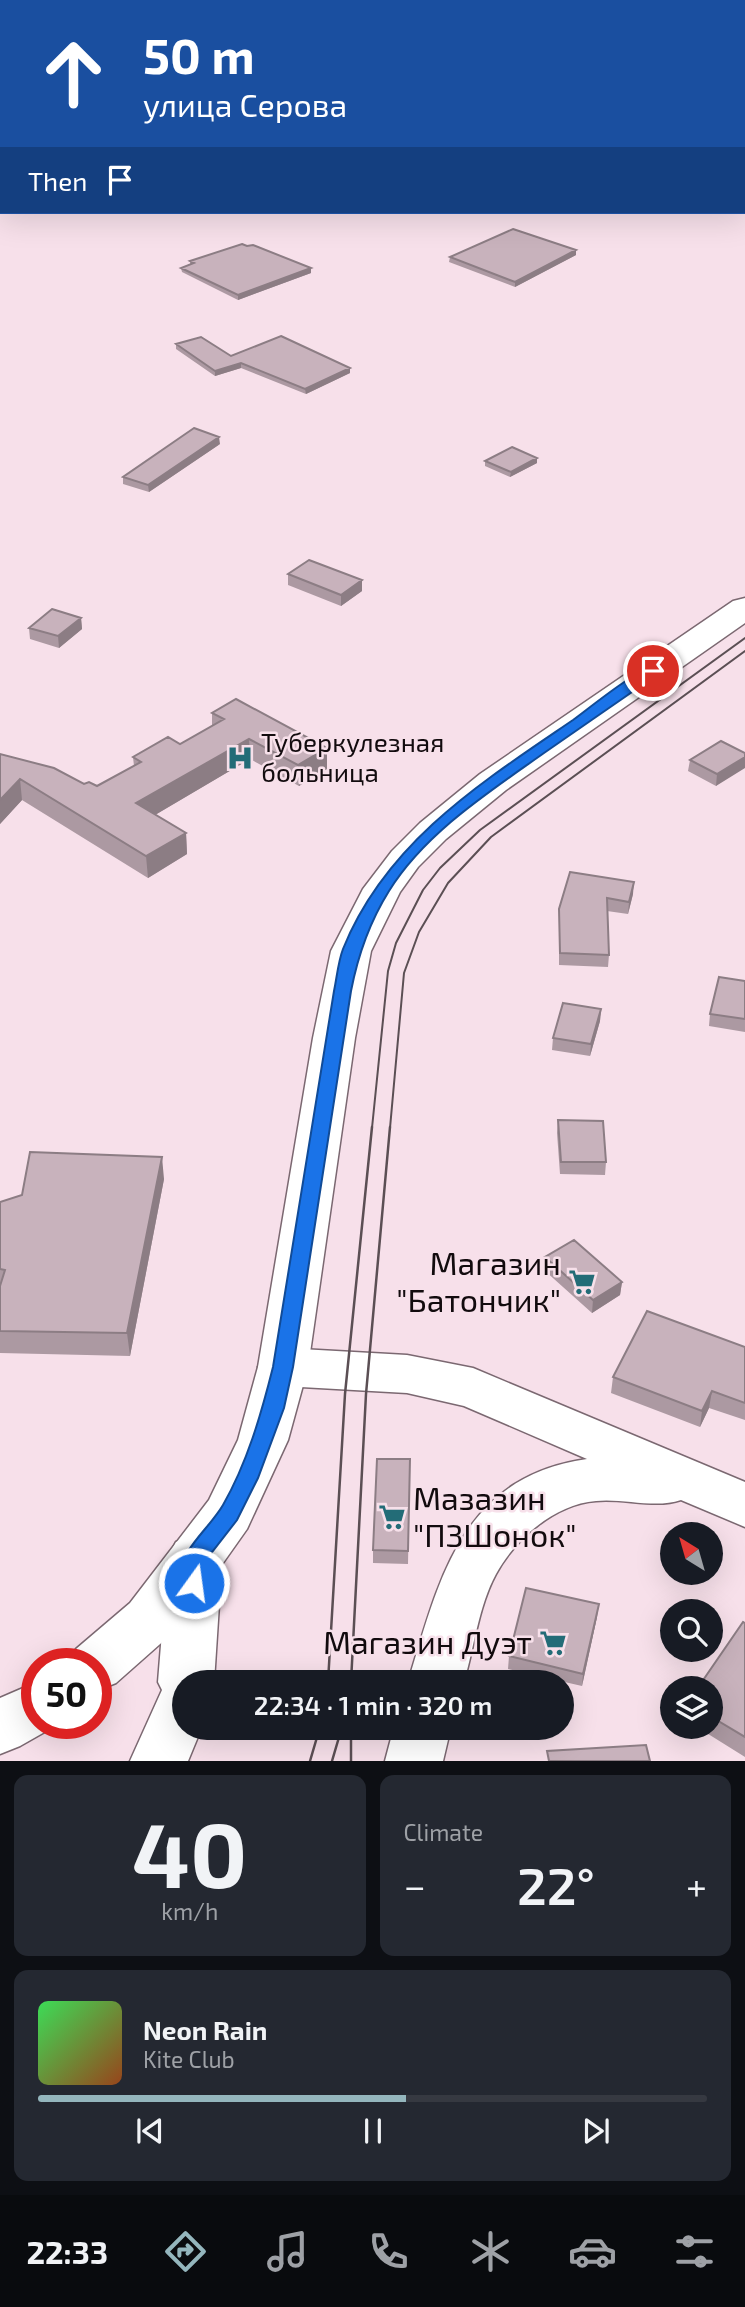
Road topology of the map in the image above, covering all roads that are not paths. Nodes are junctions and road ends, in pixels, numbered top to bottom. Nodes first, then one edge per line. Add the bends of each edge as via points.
1 (745, 608) edge
2 (283, 1367) junction
3 (727, 1496) edge
4 (195, 1558) junction
5 (112, 1652) edge
6 (187, 1670) edge
7 (440, 1670) edge
8 (21, 1716) edge
9 (0, 1728) edge
10 (172, 1730) edge
11 (420, 1740) edge
12 (159, 1761) edge
13 (414, 1761) edge

1 - 2 main road via 493,782 433,831 382,889 351,951 342,991
2 - 3 main road via 407,1374 473,1388
2 - 4 main road via 274,1408 248,1478 229,1514
3 - 7 main road via 625,1477 569,1484 528,1507 479,1553
4 - 5 main road via 149,1620
4 - 6 main road
8 - 9 main road
10 - 12 main road
11 - 13 main road

